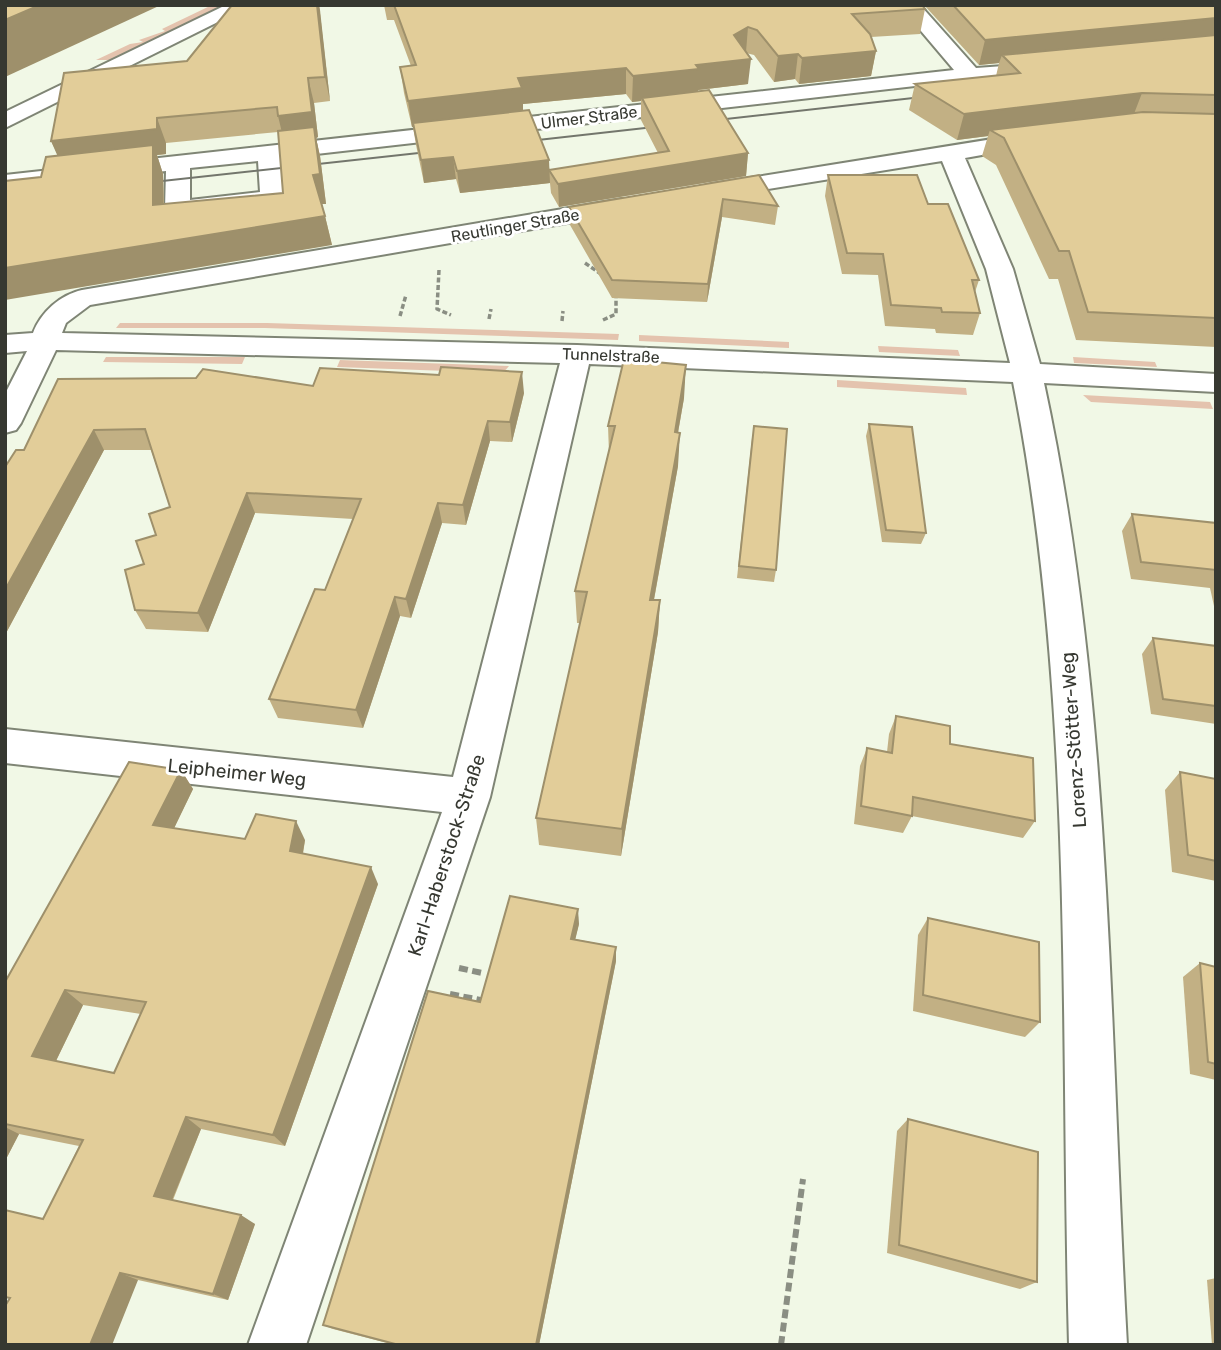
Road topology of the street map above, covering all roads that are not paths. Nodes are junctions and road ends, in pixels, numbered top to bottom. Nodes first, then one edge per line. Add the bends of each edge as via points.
1 (242, 5) edge
2 (909, 5) edge
3 (1066, 68) edge
4 (970, 75) junction
5 (5, 121) edge
6 (1054, 138) edge
7 (950, 151) junction
8 (269, 153) junction
9 (178, 163) junction
10 (5, 182) edge
11 (682, 196) edge
12 (643, 203) edge
13 (585, 331) junction
14 (45, 341) junction
15 (5, 344) edge
16 (1028, 373) junction
17 (1216, 383) edge
18 (5, 423) edge
19 (5, 746) edge
20 (469, 797) junction
21 (277, 1345) edge
22 (1098, 1345) edge

1 - 5 street
2 - 4 street
3 - 4 street, Ulmer Straße
4 - 8 street, Ulmer Straße via 764,87
6 - 7 street
7 - 11 street
7 - 16 street, Lorenz-Stötter-Weg via 1000,271
8 - 9 street, Ulmer Straße
8 - 9 street via 273,198 178,209
9 - 10 street, Ulmer Straße
12 - 14 street, Reutlinger Straße via 82,298 53,319
13 - 14 street, Tunnelstraße via 315,345
13 - 16 street, Tunnelstraße
13 - 20 street, Karl-Haberstock-Straße
14 - 15 street, Tunnelstraße
14 - 18 street, Reutlinger Straße
16 - 17 street, Tunnelstraße
16 - 22 street, Lorenz-Stötter-Weg via 1043,456 1077,752
19 - 20 street, Leipheimer Weg
20 - 21 street, Karl-Haberstock-Straße

